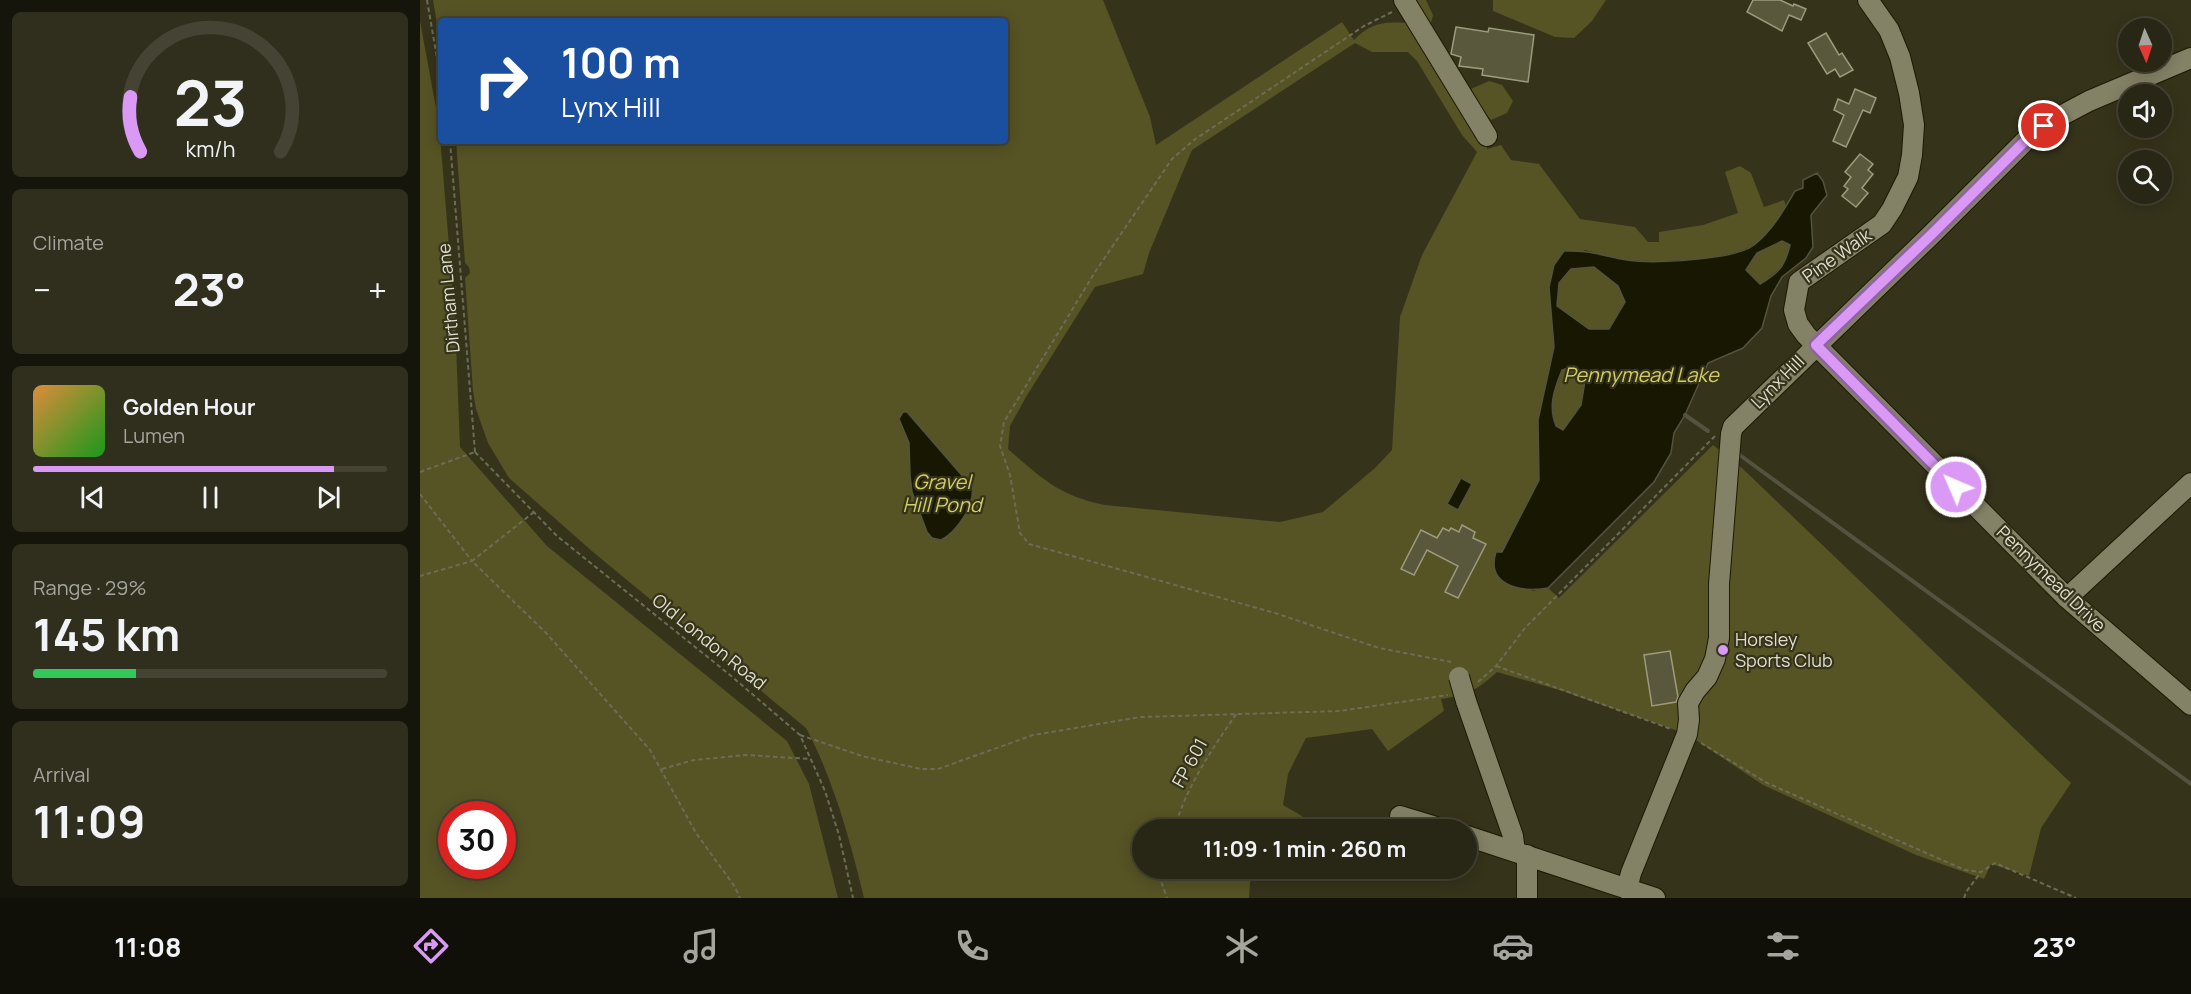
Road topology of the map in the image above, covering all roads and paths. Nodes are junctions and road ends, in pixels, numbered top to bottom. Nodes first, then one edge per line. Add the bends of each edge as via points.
1 (427, 0) edge
2 (1868, 0) edge
3 (1405, 2) edge
4 (2191, 58) edge
5 (438, 64) edge
6 (1487, 136) dead end
7 (450, 144) edge
8 (1816, 345) junction
9 (1733, 427) junction
10 (475, 452) junction
11 (420, 472) edge
12 (2191, 483) edge
13 (420, 494) edge
14 (534, 512) junction
15 (472, 561) junction
16 (420, 576) edge
17 (2067, 598) junction
18 (1496, 666) junction
19 (1462, 684) junction
20 (2191, 705) edge
21 (1237, 713) junction
22 (1687, 734) junction
23 (800, 735) junction
24 (810, 759) junction
25 (661, 769) junction
26 (1400, 816) dead end
27 (1177, 819) edge
28 (1410, 819) edge
29 (1477, 839) edge
30 (1521, 853) junction
31 (1981, 872) junction
32 (1160, 879) edge
33 (1628, 889) junction
34 (740, 898) edge
35 (853, 898) edge
36 (1167, 898) edge
37 (1527, 898) edge
38 (1655, 898) edge
39 (1964, 898) edge
40 (2076, 898) edge

1 - 5 path
2 - 8 street, Pine Walk via 1889,30 1900,57 1914,125 1912,155 1908,177 1882,224 1798,282 1794,310 1798,324
3 - 6 street
3 - 19 path via 1194,140 1172,159 1095,272 1004,422 1000,446 1010,476 1020,533 1029,544 1275,613 1379,648
4 - 8 street, Lynx Hill via 2089,101 2032,134
7 - 10 path, Dirtham Lane
8 - 9 street, Lynx Hill
8 - 17 street, Pennymead Drive
9 - 18 path via 1707,443 1525,628
9 - 22 street via 1716,659 1688,703
10 - 11 path
10 - 14 path, Old London Road
12 - 17 street
13 - 15 path
14 - 15 path
14 - 23 path, Old London Road via 557,536
15 - 16 path
15 - 25 path via 547,634 650,750
17 - 20 street, Pennymead Drive
18 - 19 path
18 - 22 path
19 - 21 path via 1340,711
19 - 30 street
21 - 23 path via 1141,717 1033,735 938,769 862,756
21 - 27 path, FP 601 via 1209,755
22 - 31 path via 1767,783 1965,870
22 - 33 street
23 - 24 path, Old London Road
24 - 25 path via 746,755 694,760
24 - 35 path, Old London Road via 839,835
25 - 34 path via 696,833
26 - 28 street
29 - 30 street
30 - 33 street
30 - 37 street
31 - 39 path
31 - 40 path via 1995,863
32 - 36 path
33 - 38 street

